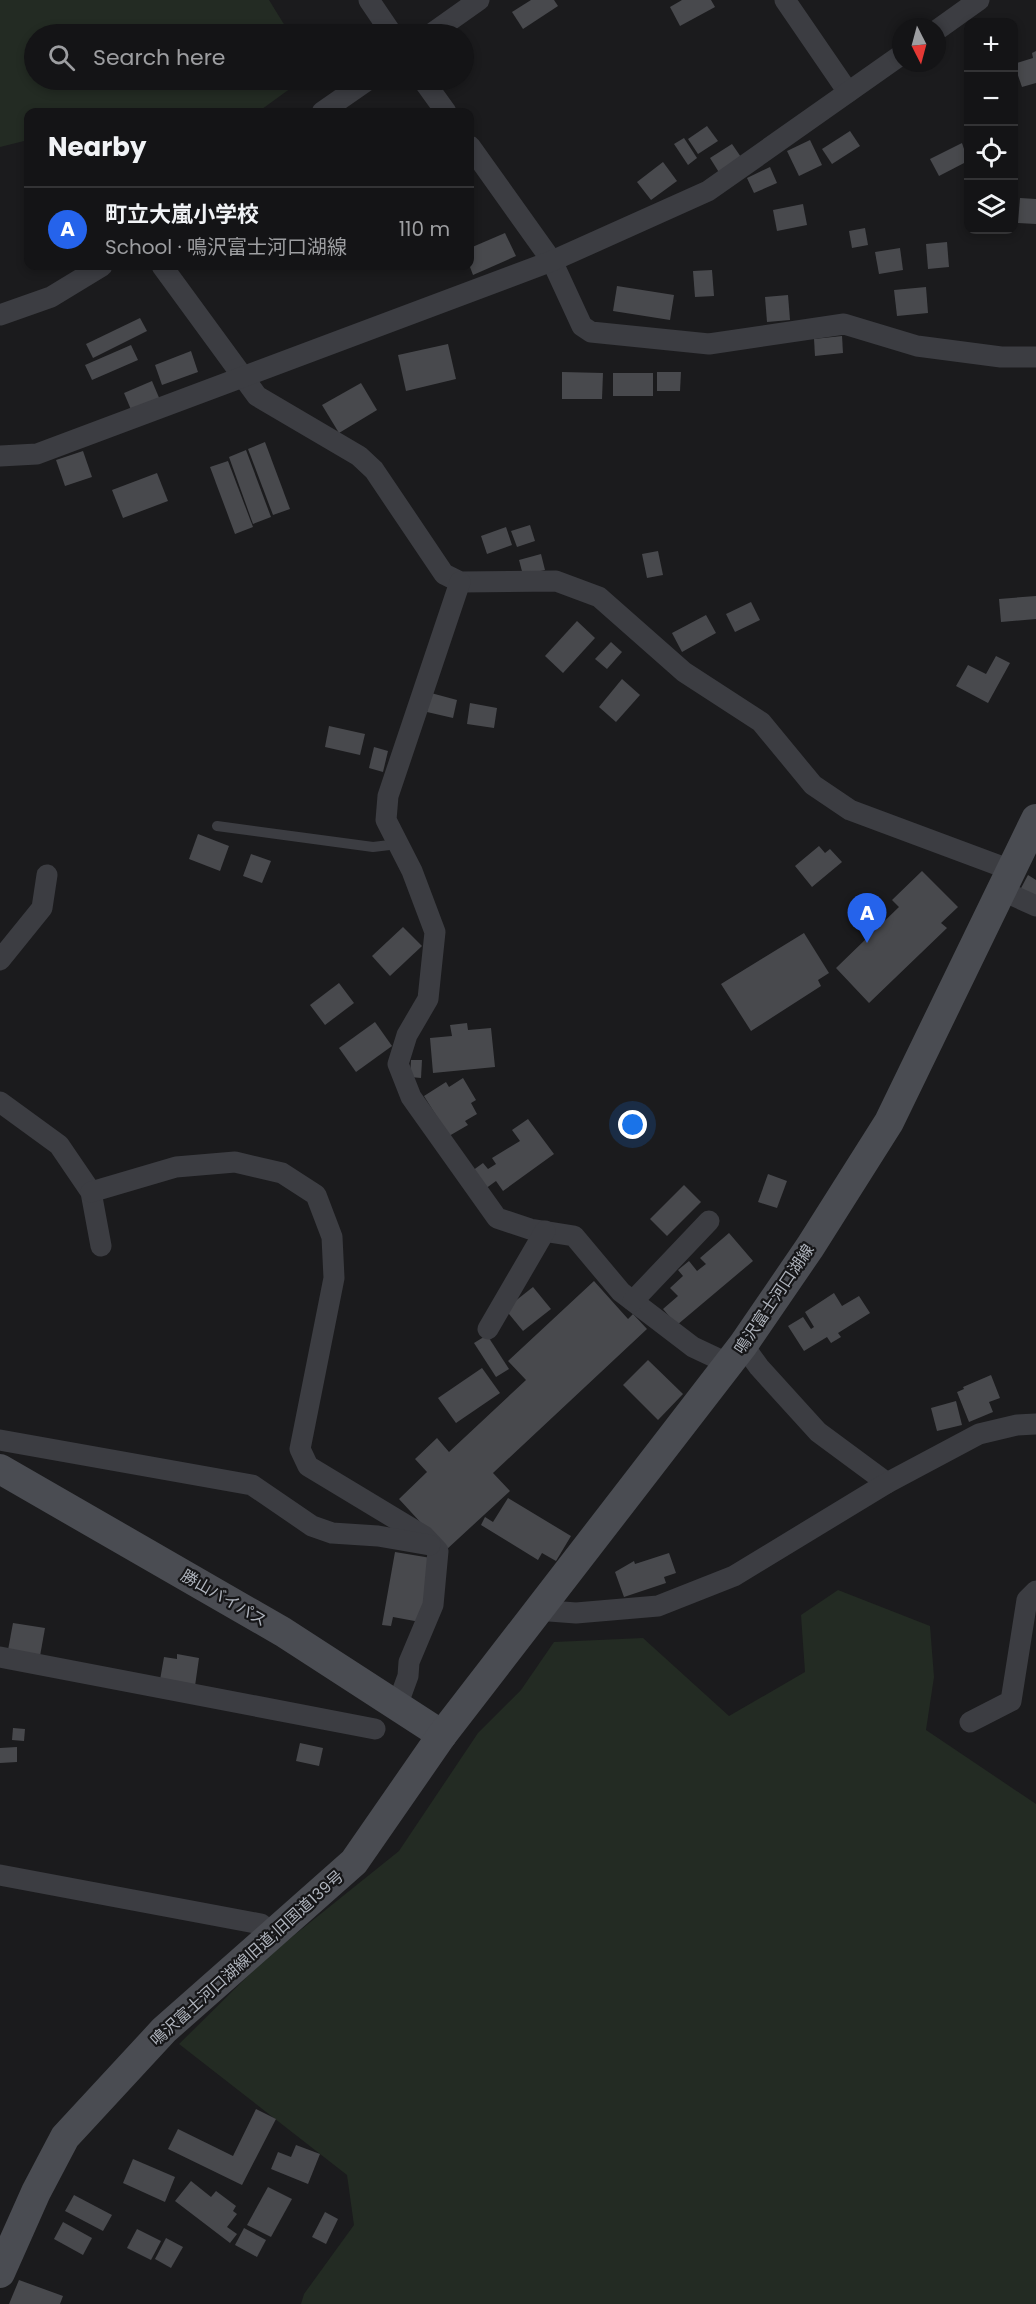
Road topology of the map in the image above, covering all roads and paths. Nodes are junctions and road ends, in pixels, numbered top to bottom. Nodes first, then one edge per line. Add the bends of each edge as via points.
1 (369, 0) edge
2 (479, 0) edge
3 (785, 0) edge
4 (979, 0) edge
5 (385, 24) edge
6 (445, 24) edge
7 (946, 24) edge
8 (892, 61) edge
9 (354, 90) edge
10 (430, 90) edge
11 (848, 92) junction
12 (328, 108) edge
13 (443, 108) edge
14 (474, 152) edge
15 (552, 261) junction
16 (95, 270) edge
17 (165, 270) edge
18 (0, 315) edge
19 (1036, 357) edge
20 (243, 375) junction
21 (0, 456) edge
22 (460, 582) junction
23 (1036, 819) edge
24 (217, 826) dead end
25 (398, 844) junction
26 (47, 875) dead end
27 (1007, 881) junction
28 (1036, 906) edge
29 (0, 960) edge
30 (0, 1102) edge
31 (91, 1192) junction
32 (709, 1221) dead end
33 (545, 1232) junction
34 (101, 1246) dead end
35 (633, 1301) junction
36 (488, 1329) dead end
37 (736, 1354) junction
38 (1036, 1424) edge
39 (0, 1440) edge
40 (0, 1469) edge
41 (887, 1483) junction
42 (433, 1546) junction
43 (1036, 1591) edge
44 (536, 1610) junction
45 (0, 1657) edge
46 (397, 1706) junction
47 (970, 1722) dead end
48 (375, 1729) dead end
49 (442, 1735) junction
50 (0, 1875) edge
51 (274, 1935) junction
52 (0, 2273) edge

1 - 5 street
2 - 6 street
3 - 11 street
4 - 7 street
8 - 11 street
9 - 12 street
10 - 13 street
11 - 15 street via 708,191
14 - 15 street
15 - 19 street via 582,326 591,332 709,345 844,324 917,346 1001,357
15 - 20 street
16 - 18 street via 51,297
17 - 20 street
20 - 21 street via 37,454
20 - 22 street via 257,396 359,456 374,470 444,574
22 - 25 street via 388,796 386,820
22 - 27 street via 556,581 599,597 684,672 761,722 813,785 840,804
23 - 27 main road, 鳴沢富士河口湖線
24 - 25 lane via 373,847
25 - 33 street via 435,932 428,999 407,1035 398,1064 411,1097 497,1218
26 - 29 street via 42,908
27 - 28 street
27 - 37 main road, 鳴沢富士河口湖線 via 889,1122
30 - 31 street via 58,1145
31 - 34 street
31 - 42 street via 176,1167 235,1162 282,1173 316,1195 332,1237 334,1278 300,1449 308,1466 424,1536
32 - 35 street
33 - 35 street via 574,1236
33 - 36 street
35 - 37 street via 693,1347
37 - 41 street via 759,1367 818,1432
37 - 44 main road, 鳴沢富士河口湖線
38 - 41 street via 979,1434
39 - 42 street via 252,1485 312,1526 332,1533
40 - 46 main road, 勝山バイパス via 283,1632
41 - 44 street via 734,1576 658,1606 576,1613
42 - 46 street via 438,1551 433,1605 409,1662
43 - 47 street via 1027,1600 1011,1701
44 - 49 main road, 鳴沢富士河口湖線
45 - 48 street
46 - 49 main road, 勝山バイパス
49 - 51 main road, 鳴沢富士河口湖線旧道;旧国道139号 via 354,1862
50 - 51 street via 261,1924
51 - 52 main road, 鳴沢富士河口湖線旧道;旧国道139号 via 164,2030 65,2137

